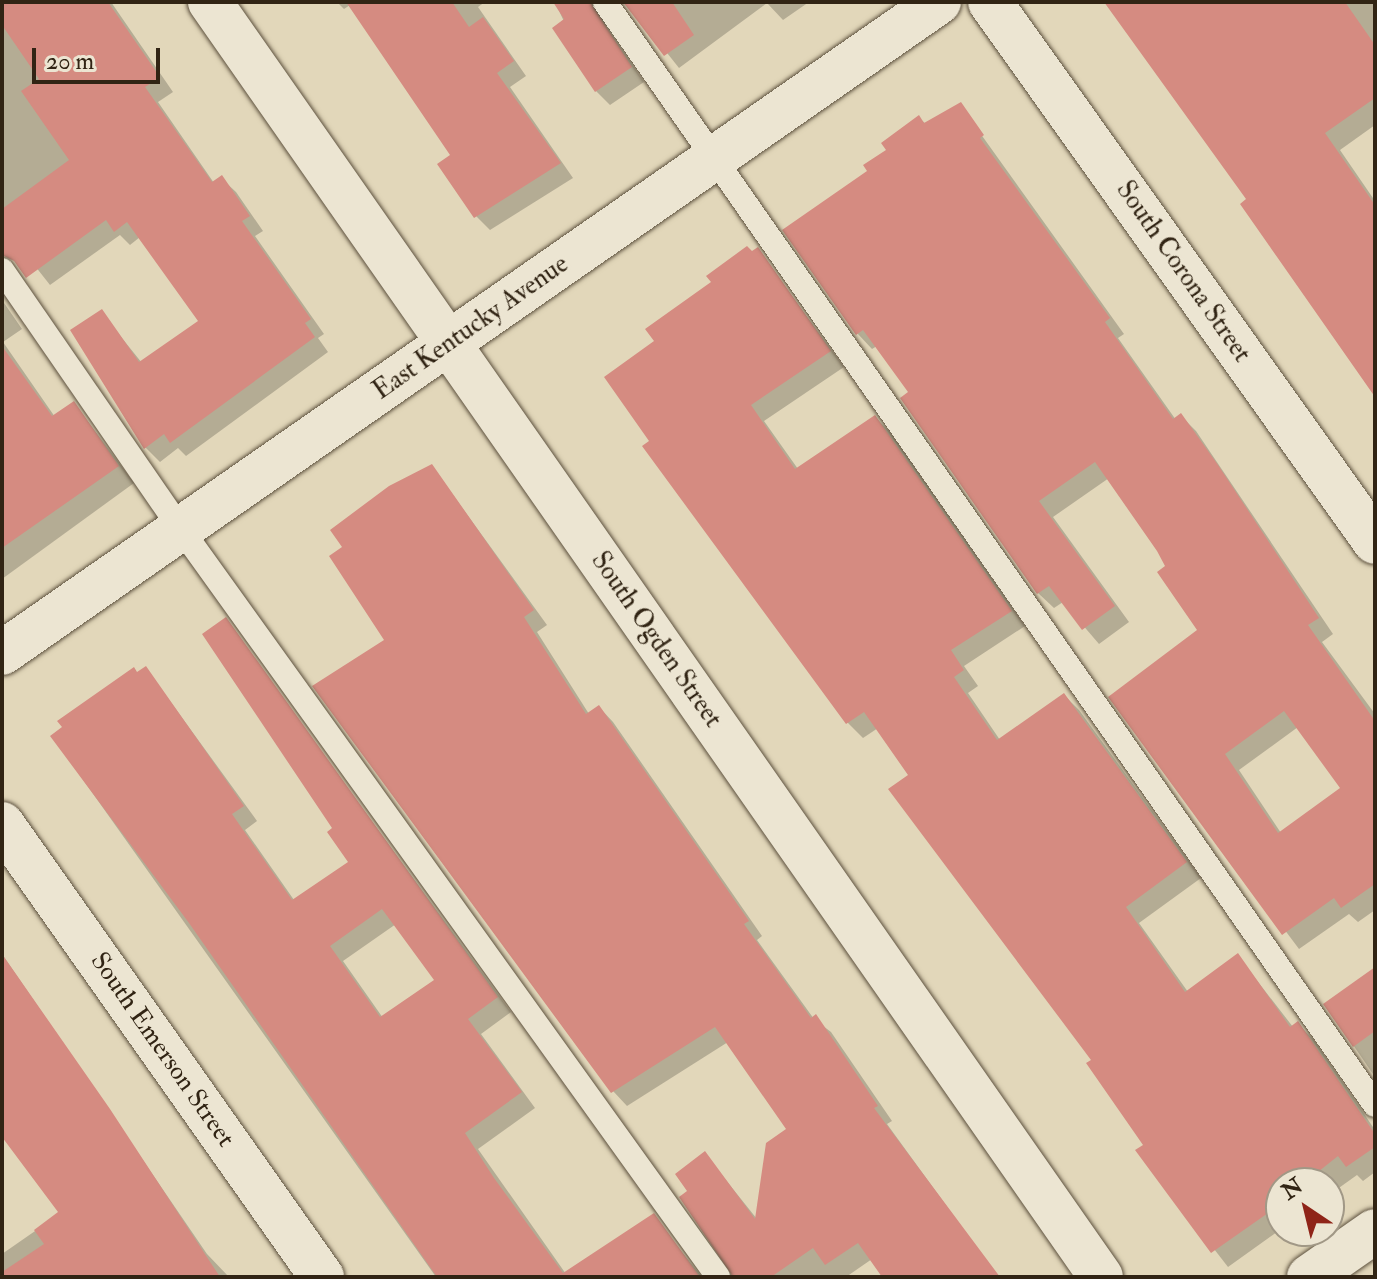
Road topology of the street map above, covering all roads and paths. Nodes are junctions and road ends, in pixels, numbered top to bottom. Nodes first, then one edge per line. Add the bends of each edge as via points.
1 (210, 2) edge
2 (605, 2) edge
3 (939, 2) edge
4 (990, 2) edge
5 (715, 157) junction
6 (2, 270) edge
7 (449, 344) junction
8 (181, 529) junction
9 (1375, 542) edge
10 (2, 653) edge
11 (2, 824) edge
12 (1375, 1105) edge
13 (1375, 1231) edge
14 (322, 1277) edge
15 (718, 1277) edge
16 (1101, 1277) edge
17 (1309, 1277) edge

1 - 7 street, South Ogden Street
2 - 5 lane
3 - 5 street, East Kentucky Avenue
4 - 9 street, South Corona Street
5 - 7 street, East Kentucky Avenue
5 - 12 lane
6 - 8 lane
7 - 8 street, East Kentucky Avenue
7 - 16 street, South Ogden Street
8 - 10 street, East Kentucky Avenue
8 - 15 lane
11 - 14 street, South Emerson Street
13 - 17 street

